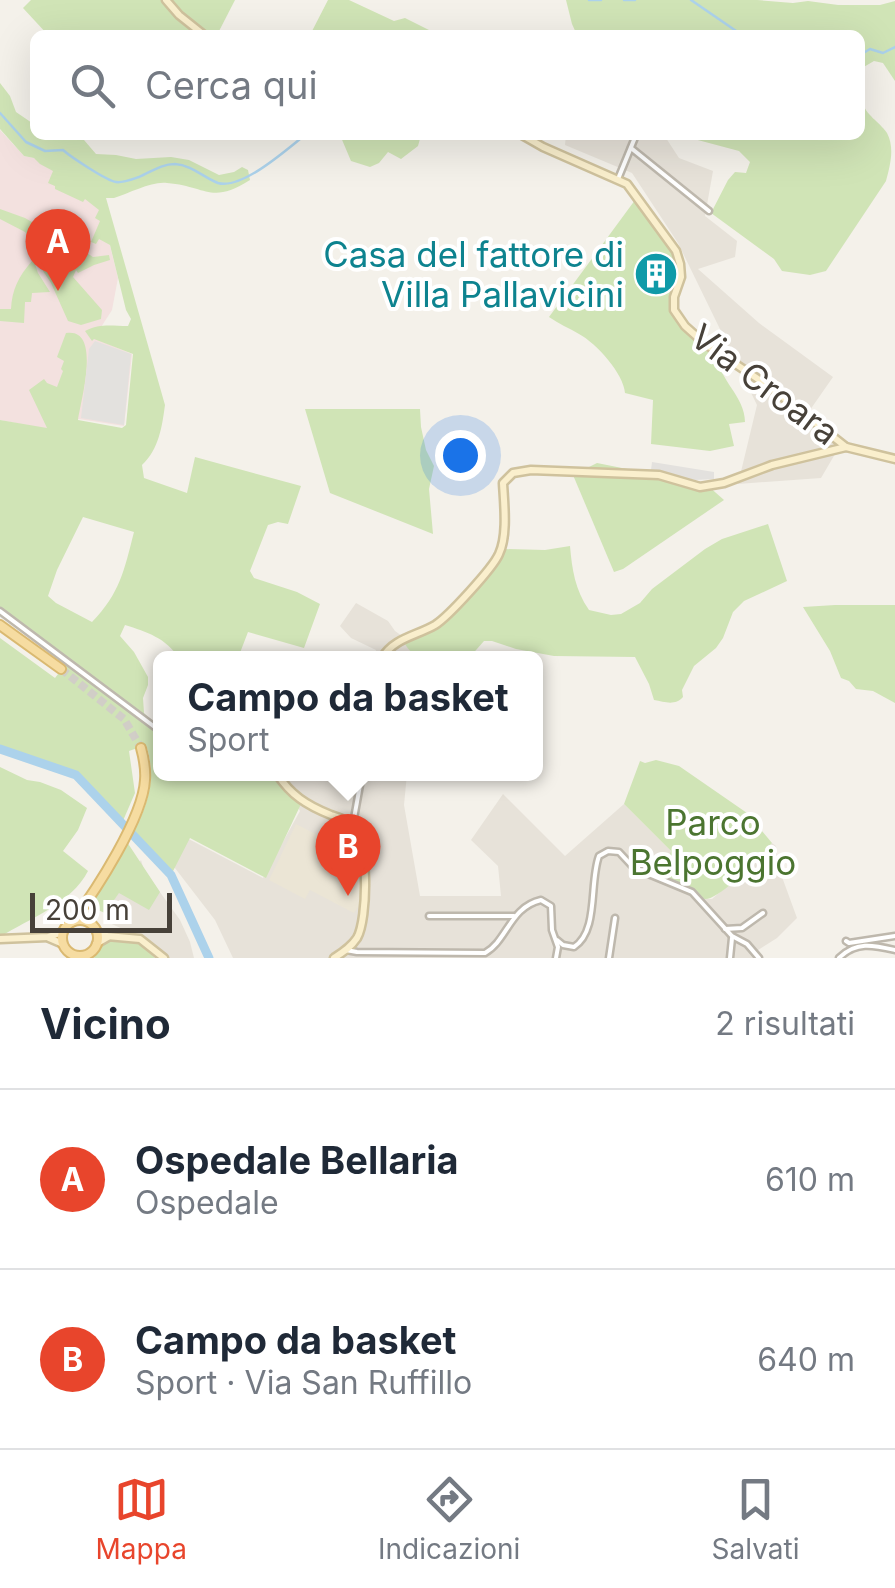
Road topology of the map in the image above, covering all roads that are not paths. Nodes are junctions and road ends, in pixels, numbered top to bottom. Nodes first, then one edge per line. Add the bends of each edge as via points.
1 (166, 0) edge
2 (198, 30) edge
3 (530, 140) edge
4 (634, 140) edge
5 (631, 148) junction
6 (618, 179) junction
7 (709, 210) dead end
8 (846, 447) junction
9 (895, 458) edge
10 (0, 611) edge
11 (0, 625) edge
12 (387, 651) edge
13 (61, 669) tunnel mouth
14 (153, 725) edge
15 (141, 748) tunnel mouth
16 (283, 781) edge
17 (361, 781) edge
18 (353, 824) junction
19 (92, 892) junction
20 (763, 913) dead end
21 (429, 916) dead end
22 (516, 917) junction
23 (615, 918) dead end
24 (73, 921) junction
25 (94, 927) junction
26 (725, 928) junction
27 (63, 932) junction
28 (110, 936) junction
29 (732, 936) junction
30 (895, 936) edge
31 (48, 938) junction
32 (0, 939) edge
33 (557, 940) junction
34 (846, 941) dead end
35 (63, 944) junction
36 (349, 947) junction
37 (895, 950) edge
38 (92, 952) edge
39 (479, 955) edge
40 (79, 957) edge
41 (336, 957) edge
42 (164, 958) edge
43 (556, 958) edge
44 (608, 958) edge
45 (730, 958) edge
46 (760, 958) edge
47 (839, 958) edge

1 - 2 street
3 - 6 street, Via Croara
4 - 5 street
5 - 6 street
5 - 7 street
6 - 8 street, Via Croara via 676,250 674,310 685,326
8 - 9 street, Via Croara
8 - 12 street via 700,487 659,475 513,473 503,482 500,554 448,615
10 - 14 street
11 - 13 main road
15 - 19 main road via 142,797
16 - 18 street via 303,803
17 - 18 street
18 - 36 street via 366,897 360,931
19 - 24 main road
19 - 25 main road via 88,912
20 - 26 street via 742,928
21 - 22 street
22 - 33 street via 541,900 551,906
22 - 39 street via 495,946
23 - 44 street
24 - 25 main road
24 - 27 main road
25 - 28 street
25 - 38 main road
26 - 29 street
26 - 33 street via 692,892 608,851 594,868 582,942 574,947
27 - 31 street
27 - 35 main road
28 - 38 street
28 - 42 street via 140,939
29 - 45 street
29 - 46 street
30 - 34 street
31 - 32 street
31 - 35 street
33 - 43 street
35 - 40 main road
36 - 39 street
36 - 41 street
37 - 47 street via 862,945
38 - 40 main road

